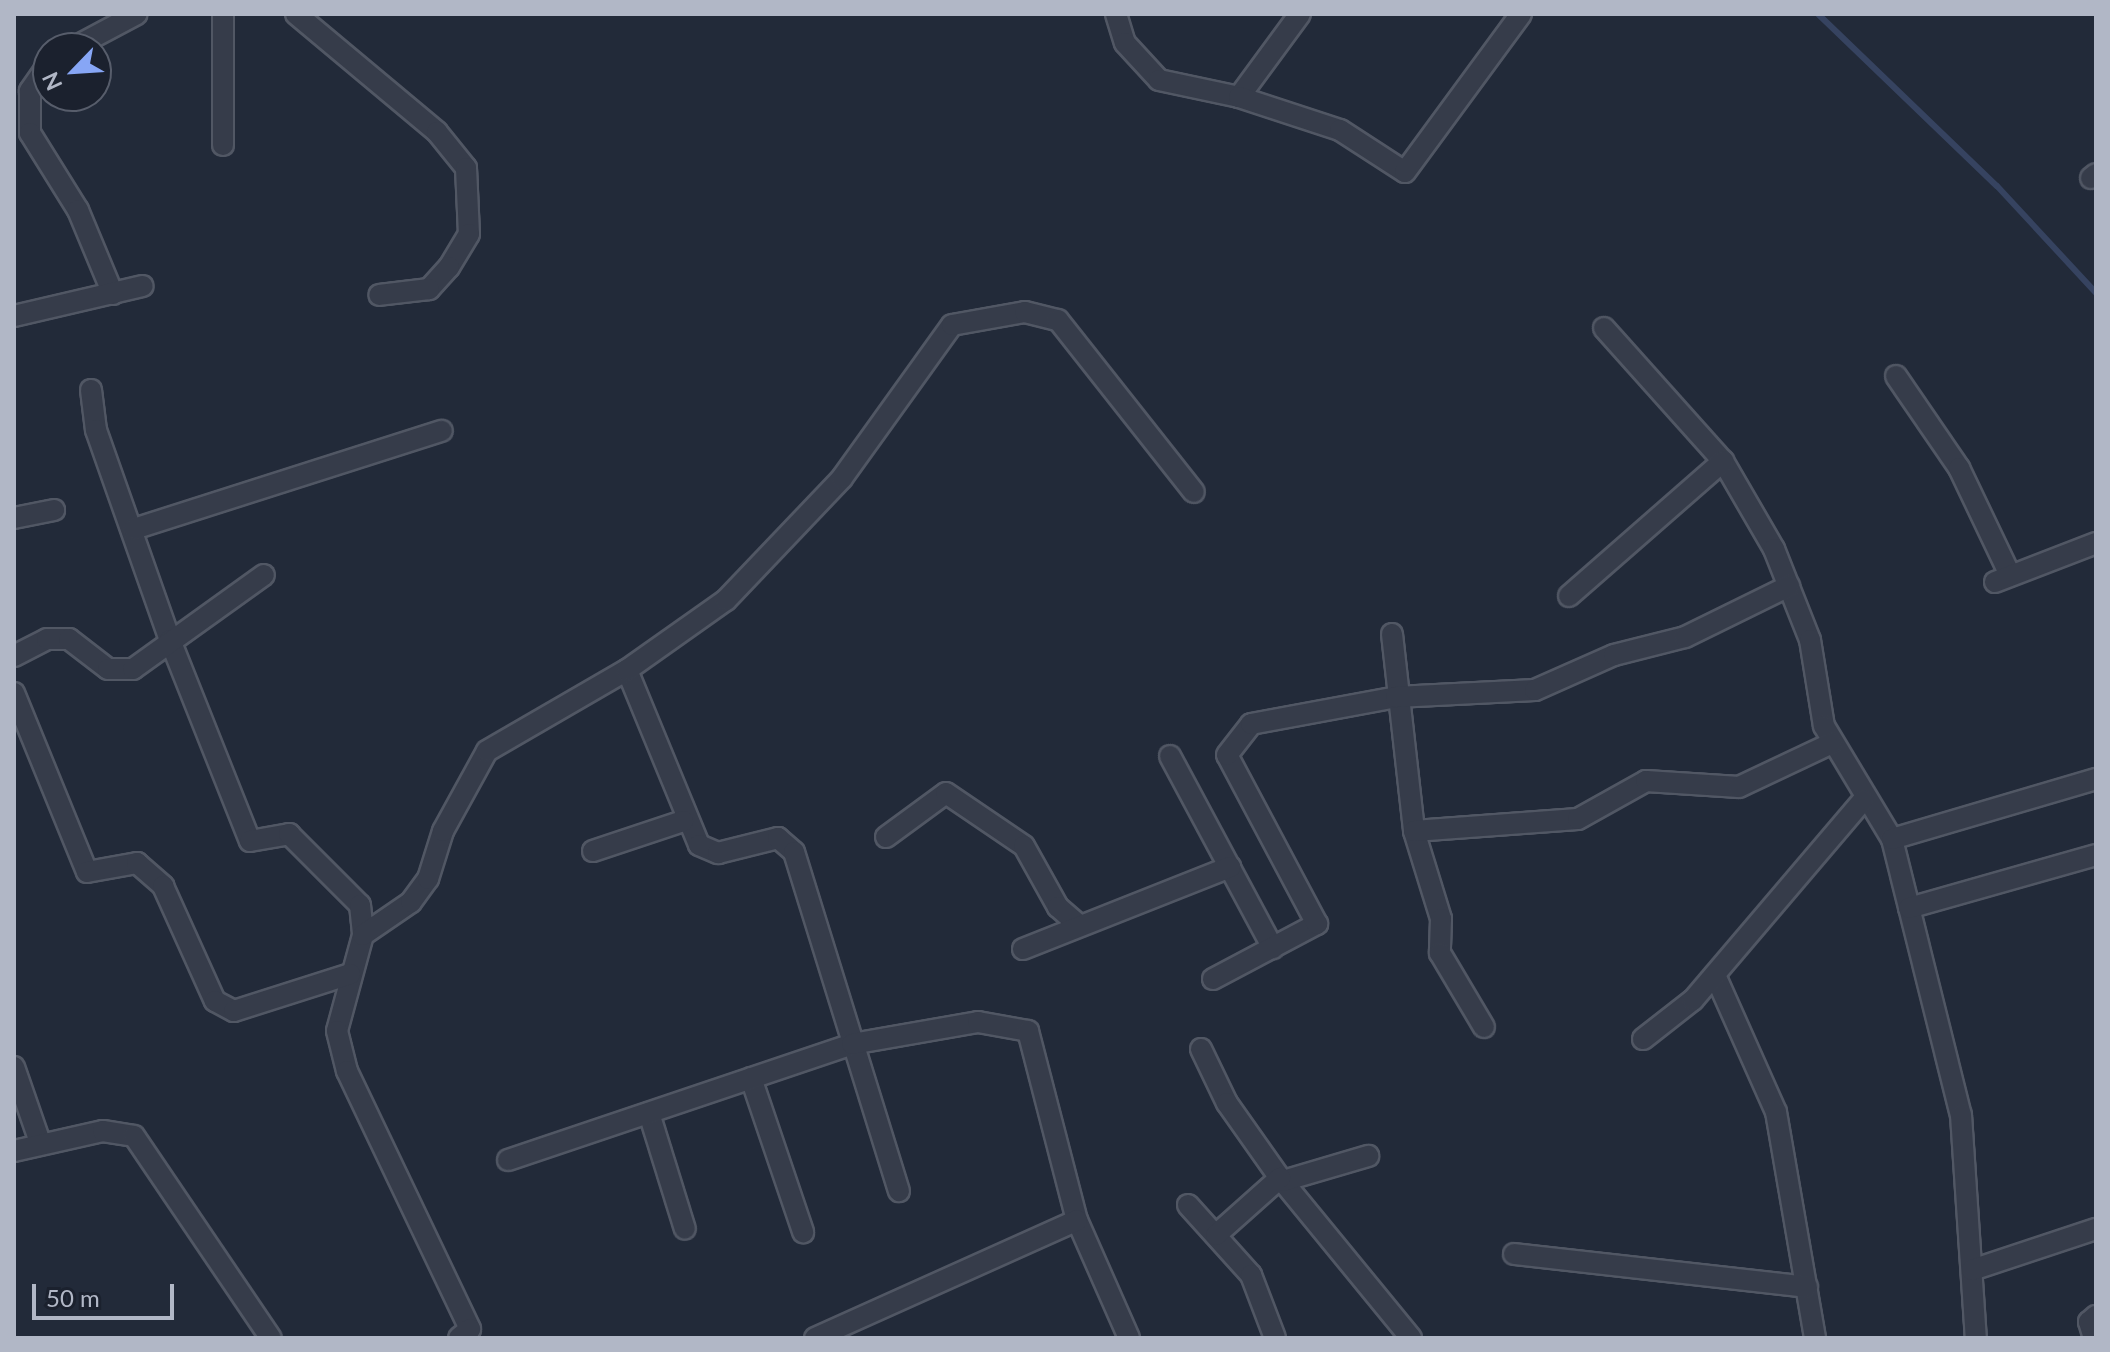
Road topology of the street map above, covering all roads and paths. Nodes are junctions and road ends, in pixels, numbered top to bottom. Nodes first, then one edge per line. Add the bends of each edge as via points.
1 (137, 14) edge
2 (223, 14) edge
3 (296, 14) edge
4 (1116, 14) edge
5 (1300, 14) edge
6 (1521, 14) edge
7 (103, 32) edge
8 (32, 88) edge
9 (1239, 97) junction
10 (223, 145) dead end
11 (143, 286) dead end
12 (113, 294) junction
13 (379, 295) dead end
14 (14, 316) edge
15 (1604, 328) dead end
16 (1896, 376) dead end
17 (91, 390) dead end
18 (442, 431) dead end
19 (1723, 461) junction
20 (1194, 492) dead end
21 (54, 510) dead end
22 (14, 518) edge
23 (134, 529) junction
24 (2096, 543) edge
25 (264, 575) dead end
26 (1789, 586) junction
27 (1569, 596) dead end
28 (1392, 634) dead end
29 (170, 640) junction
30 (14, 656) edge
31 (627, 670) junction
32 (14, 693) edge
33 (1396, 697) junction
34 (1832, 743) junction
35 (1170, 756) dead end
36 (2096, 779) edge
37 (1863, 800) junction
38 (683, 821) junction
39 (1414, 831) junction
40 (886, 837) dead end
41 (1892, 839) junction
42 (593, 851) dead end
43 (2096, 855) edge
44 (1230, 867) junction
45 (1909, 908) junction
46 (1079, 925) junction
47 (363, 935) junction
48 (1273, 948) junction
49 (1023, 949) dead end
50 (350, 974) junction
51 (1715, 975) junction
52 (1213, 979) dead end
53 (1484, 1027) dead end
54 (1643, 1039) dead end
55 (852, 1044) junction
56 (1201, 1049) dead end
57 (14, 1067) edge
58 (751, 1078) junction
59 (649, 1113) junction
60 (40, 1142) junction
61 (14, 1151) edge
62 (1368, 1156) dead end
63 (508, 1160) dead end
64 (1281, 1180) junction
65 (899, 1191) dead end
66 (1188, 1205) dead end
67 (1077, 1220) junction
68 (685, 1229) dead end
69 (2096, 1229) edge
70 (803, 1232) dead end
71 (1216, 1235) junction
72 (1514, 1254) dead end
73 (1972, 1270) junction
74 (1807, 1287) junction
75 (2096, 1316) edge
76 (468, 1335) edge
77 (271, 1338) edge
78 (815, 1338) edge
79 (1129, 1338) edge
80 (1275, 1338) edge
81 (1411, 1338) edge
82 (1815, 1338) edge
83 (1976, 1338) edge
84 (2094, 1338) edge

1 - 7 street
2 - 10 street
3 - 13 street via 437,132 466,168 469,234 449,267 429,289
4 - 9 street via 1125,43 1159,80
5 - 9 street
6 - 9 street via 1405,172 1340,130
8 - 12 street via 30,133 78,210
11 - 12 street
12 - 14 street
15 - 19 street
16 - 24 street via 1959,468 2002,579
17 - 23 street via 96,430
18 - 23 street
19 - 26 street
19 - 27 street
20 - 31 street via 1058,320 1025,312 952,325 902,404 784,546 726,600
21 - 22 street
23 - 29 street
25 - 29 street
26 - 33 street via 1685,637 1614,655 1535,690
26 - 34 street via 1810,640
28 - 33 street
29 - 30 street via 133,669 108,669 69,639 47,639
29 - 47 street via 250,841 289,834 329,866 360,905
31 - 38 street
31 - 47 street via 487,751 454,807 428,879 411,902
32 - 50 street via 87,872 137,863 163,886 215,1001 234,1011
33 - 39 street
33 - 48 street via 1251,724 1227,748 1317,924
34 - 37 street
34 - 39 street via 1739,787 1646,781 1578,819
35 - 44 street
36 - 41 street
37 - 41 street
37 - 51 street
38 - 42 street
38 - 55 street via 699,845 718,853 778,838 788,843
39 - 53 street via 1441,919 1440,953
40 - 46 street via 946,793 1024,846 1058,907
41 - 45 street
43 - 45 street
44 - 46 street
44 - 48 street
45 - 73 street via 1961,1115
46 - 49 street
47 - 50 street
48 - 52 street
50 - 76 street via 337,1031 347,1071
51 - 54 street
51 - 74 street via 1768,1083
55 - 58 street
55 - 65 street
55 - 67 street via 978,1022 1028,1031
56 - 64 street via 1227,1103
57 - 60 street
58 - 59 street
58 - 70 street
59 - 63 street
59 - 68 street
60 - 61 street
60 - 77 street via 103,1131 134,1136
62 - 64 street
64 - 71 street
64 - 81 street
66 - 71 street
67 - 78 street
67 - 79 street
69 - 73 street
71 - 80 street via 1258,1286
72 - 74 street
73 - 83 street
74 - 82 street
75 - 84 street via 2089,1322

